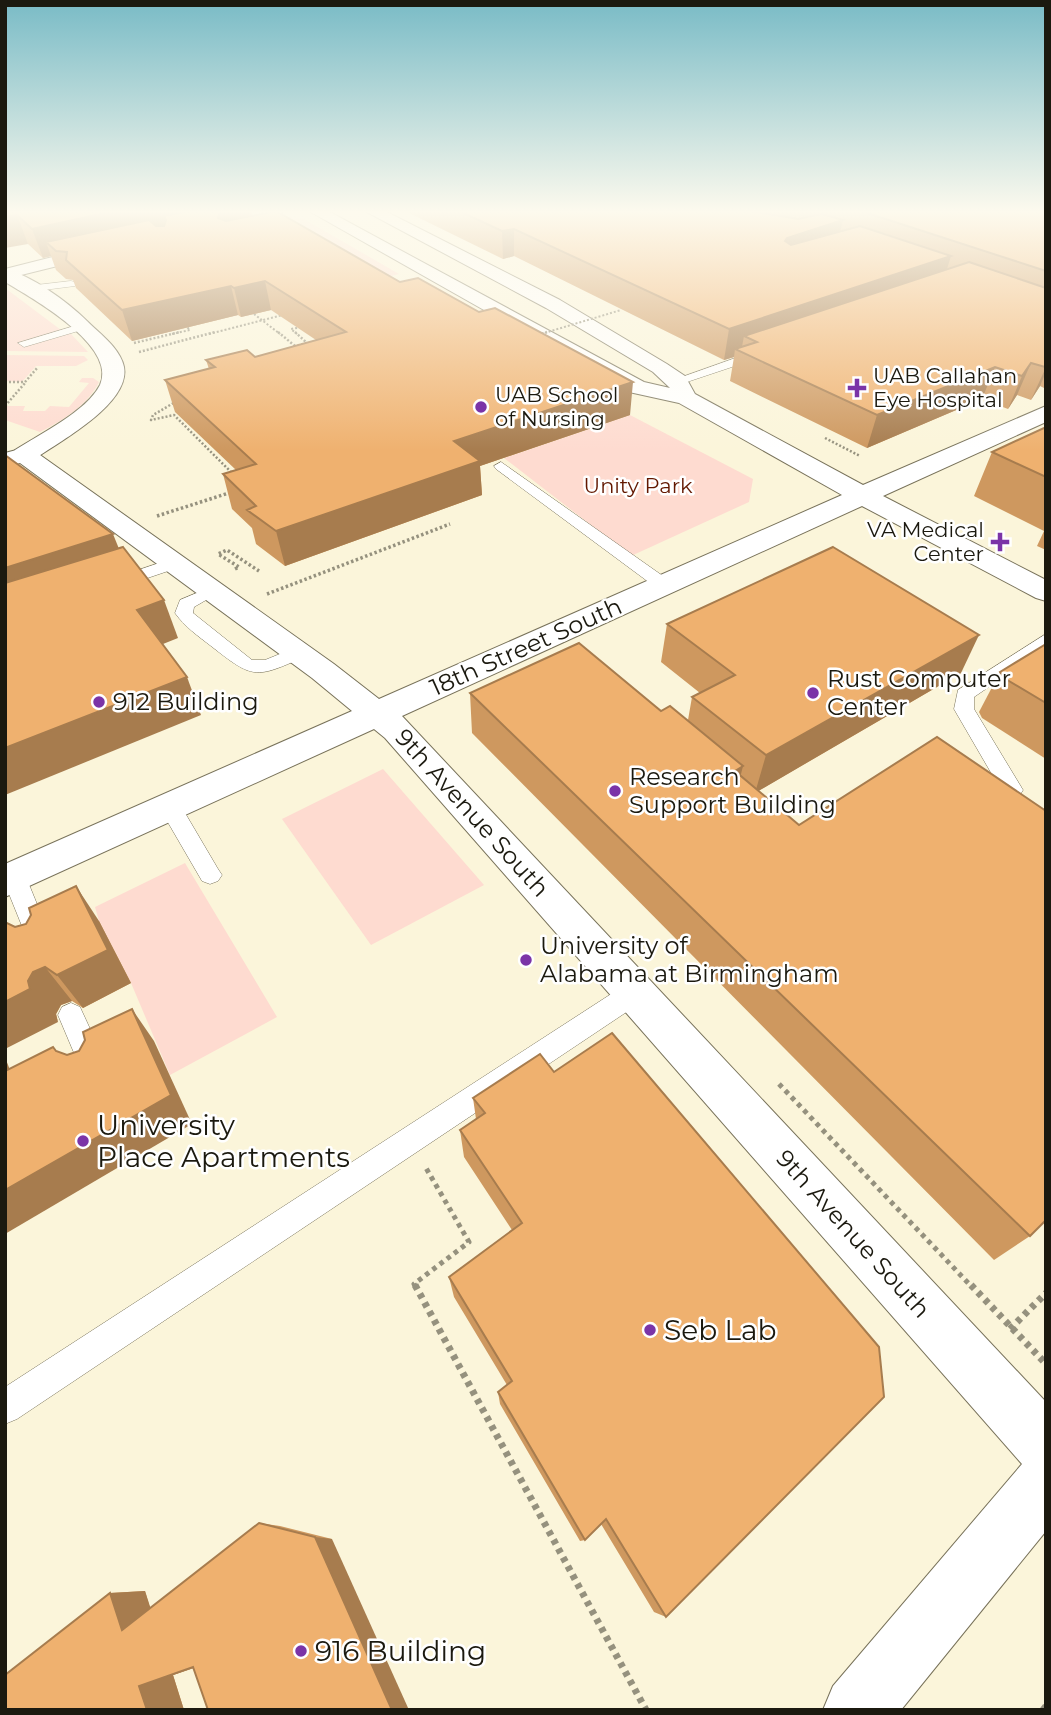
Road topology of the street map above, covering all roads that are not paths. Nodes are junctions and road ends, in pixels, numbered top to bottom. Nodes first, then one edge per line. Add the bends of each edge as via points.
1 (32, 291) edge
2 (463, 291) edge
3 (528, 291) edge
4 (81, 327) junction
5 (24, 343) dead end
6 (691, 389) junction
7 (1046, 413) edge
8 (14, 458) edge
9 (501, 466) edge
10 (862, 494) junction
11 (172, 564) junction
12 (664, 586) junction
13 (93, 591) edge
14 (211, 592) junction
15 (1046, 592) edge
16 (1046, 640) edge
17 (297, 653) junction
18 (378, 713) junction
19 (1012, 790) edge
20 (170, 807) junction
21 (210, 875) dead end
22 (10, 879) edge
23 (43, 949) edge
24 (634, 993) junction
25 (71, 1015) dead end
26 (95, 1070) edge
27 (410, 1140) joint
28 (5, 1407) edge
29 (1046, 1446) edge
30 (1046, 1483) edge
31 (857, 1710) edge

1 - 4 street, 9th Avenue South via 63,308
2 - 6 street via 637,387
3 - 6 street
4 - 5 lane
4 - 8 street, 9th Avenue South via 113,360 113,380 91,409
6 - 6 lane via 712,381 777,353
6 - 10 street
7 - 10 street, 18th Street South via 1024,432
8 - 11 street, 9th Avenue South
9 - 12 lane
10 - 12 street, 18th Street South
10 - 15 street
11 - 13 lane
11 - 14 street, 9th Avenue South
12 - 18 street, 18th Street South via 560,644
14 - 17 street, 9th Avenue South
14 - 17 lane via 186,604 184,613 248,666 268,666
16 - 19 lane via 965,694 964,709
17 - 18 street, 9th Avenue South
18 - 20 street, 18th Street South
18 - 24 street, 9th Avenue South
20 - 21 lane
20 - 22 street, 18th Street South
22 - 23 lane
24 - 27 lane
24 - 29 street, 9th Avenue South
25 - 26 lane
27 - 28 lane
30 - 31 street

